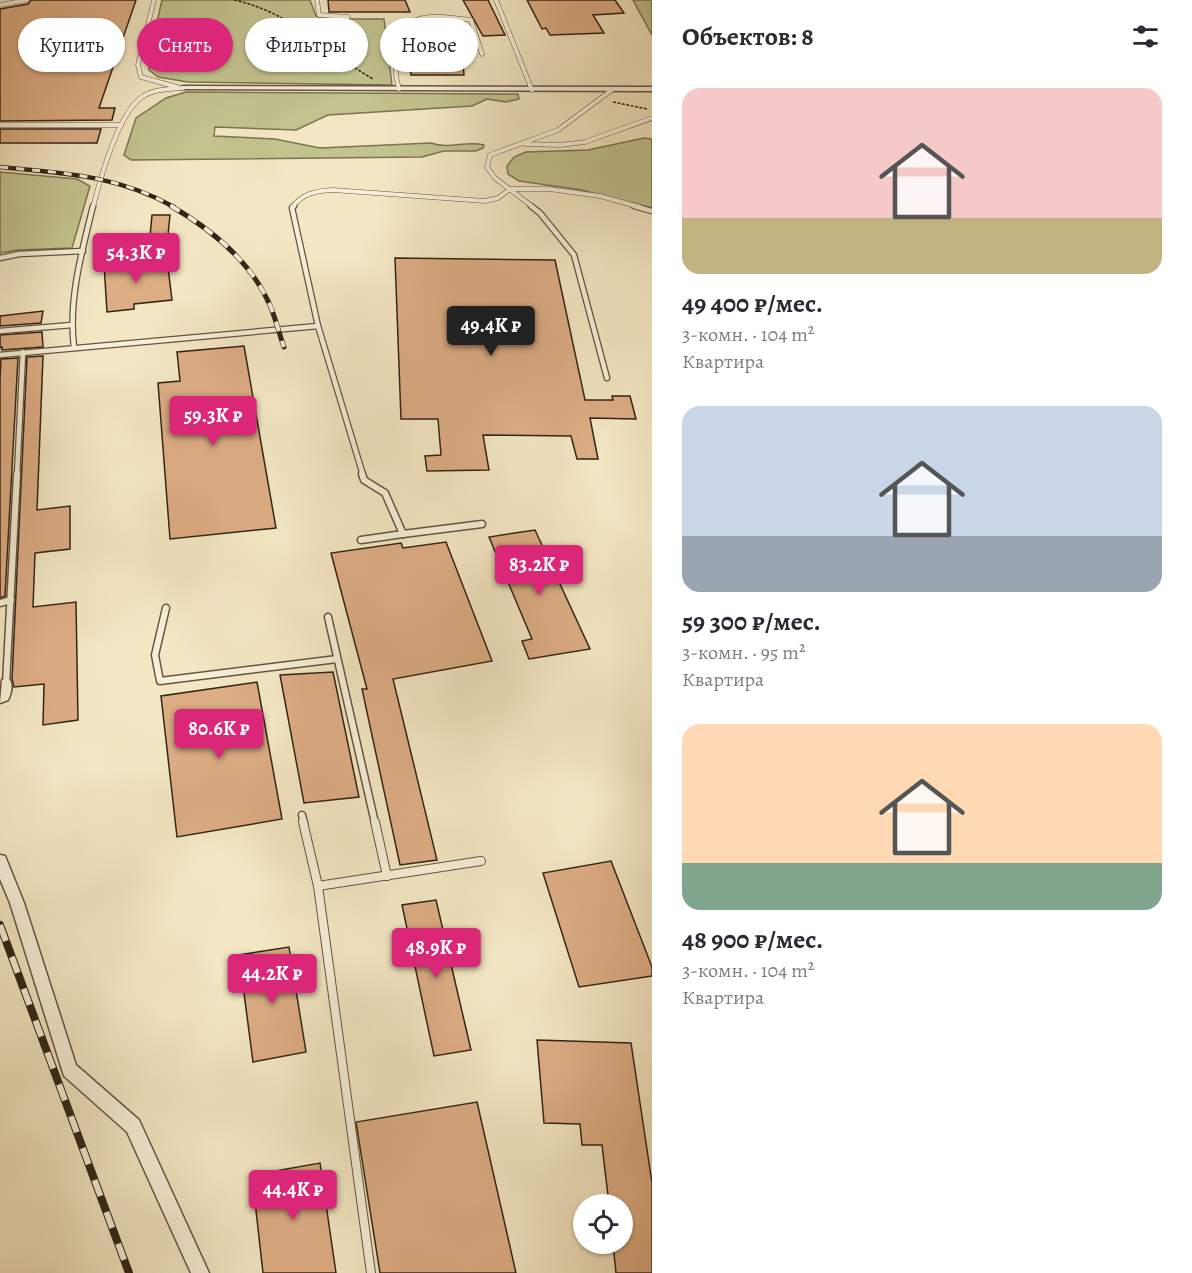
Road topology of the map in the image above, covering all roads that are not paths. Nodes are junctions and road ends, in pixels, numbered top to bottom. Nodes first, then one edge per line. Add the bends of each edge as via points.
1 (27, 0) edge
2 (154, 0) edge
3 (317, 0) edge
4 (496, 0) edge
5 (0, 5) edge
6 (348, 17) dead end
7 (482, 54) dead end
8 (398, 87) junction
9 (183, 88) junction
10 (613, 89) junction
11 (652, 89) edge
12 (532, 90) junction
13 (652, 118) edge
14 (0, 125) edge
15 (121, 125) junction
16 (519, 144) junction
17 (510, 189) junction
18 (652, 211) edge
19 (82, 251) junction
20 (0, 258) edge
21 (72, 325) junction
22 (318, 326) junction
23 (0, 331) edge
24 (74, 347) junction
25 (23, 352) junction
26 (0, 355) edge
27 (607, 378) dead end
28 (482, 524) dead end
29 (403, 534) junction
30 (361, 540) dead end
31 (11, 600) junction
32 (0, 603) edge
33 (166, 608) dead end
34 (328, 617) dead end
35 (337, 659) junction
36 (6, 684) joint
37 (0, 698) edge
38 (302, 815) dead end
39 (0, 861) edge
40 (482, 861) dead end
41 (387, 876) junction
42 (318, 886) junction
43 (200, 1273) edge
44 (371, 1273) edge

1 - 5 lane
2 - 9 lane via 138,65 141,77
3 - 6 lane via 319,15
4 - 12 lane
7 - 8 lane via 471,20 415,19 399,32
8 - 9 street
8 - 12 street
9 - 15 lane via 141,98
10 - 11 street
10 - 12 street
10 - 16 lane via 558,130
13 - 16 lane via 585,142
14 - 15 lane
15 - 19 lane via 111,146
16 - 17 lane via 498,151 487,161 495,178
17 - 18 lane via 549,189 600,196
17 - 22 lane via 485,201 333,190 300,196 292,208
17 - 27 lane via 540,213 574,255
19 - 20 lane
19 - 21 lane
21 - 23 lane
21 - 24 lane
22 - 24 lane
22 - 29 lane via 362,476 385,493
24 - 25 lane
25 - 26 lane
25 - 31 lane
28 - 29 lane
29 - 30 lane
31 - 32 lane
31 - 36 lane
33 - 35 lane via 155,655 160,681
34 - 35 lane
35 - 41 lane
36 - 37 street
38 - 42 lane
39 - 43 street via 70,1070 133,1126
40 - 41 lane
41 - 42 lane
42 - 44 lane

